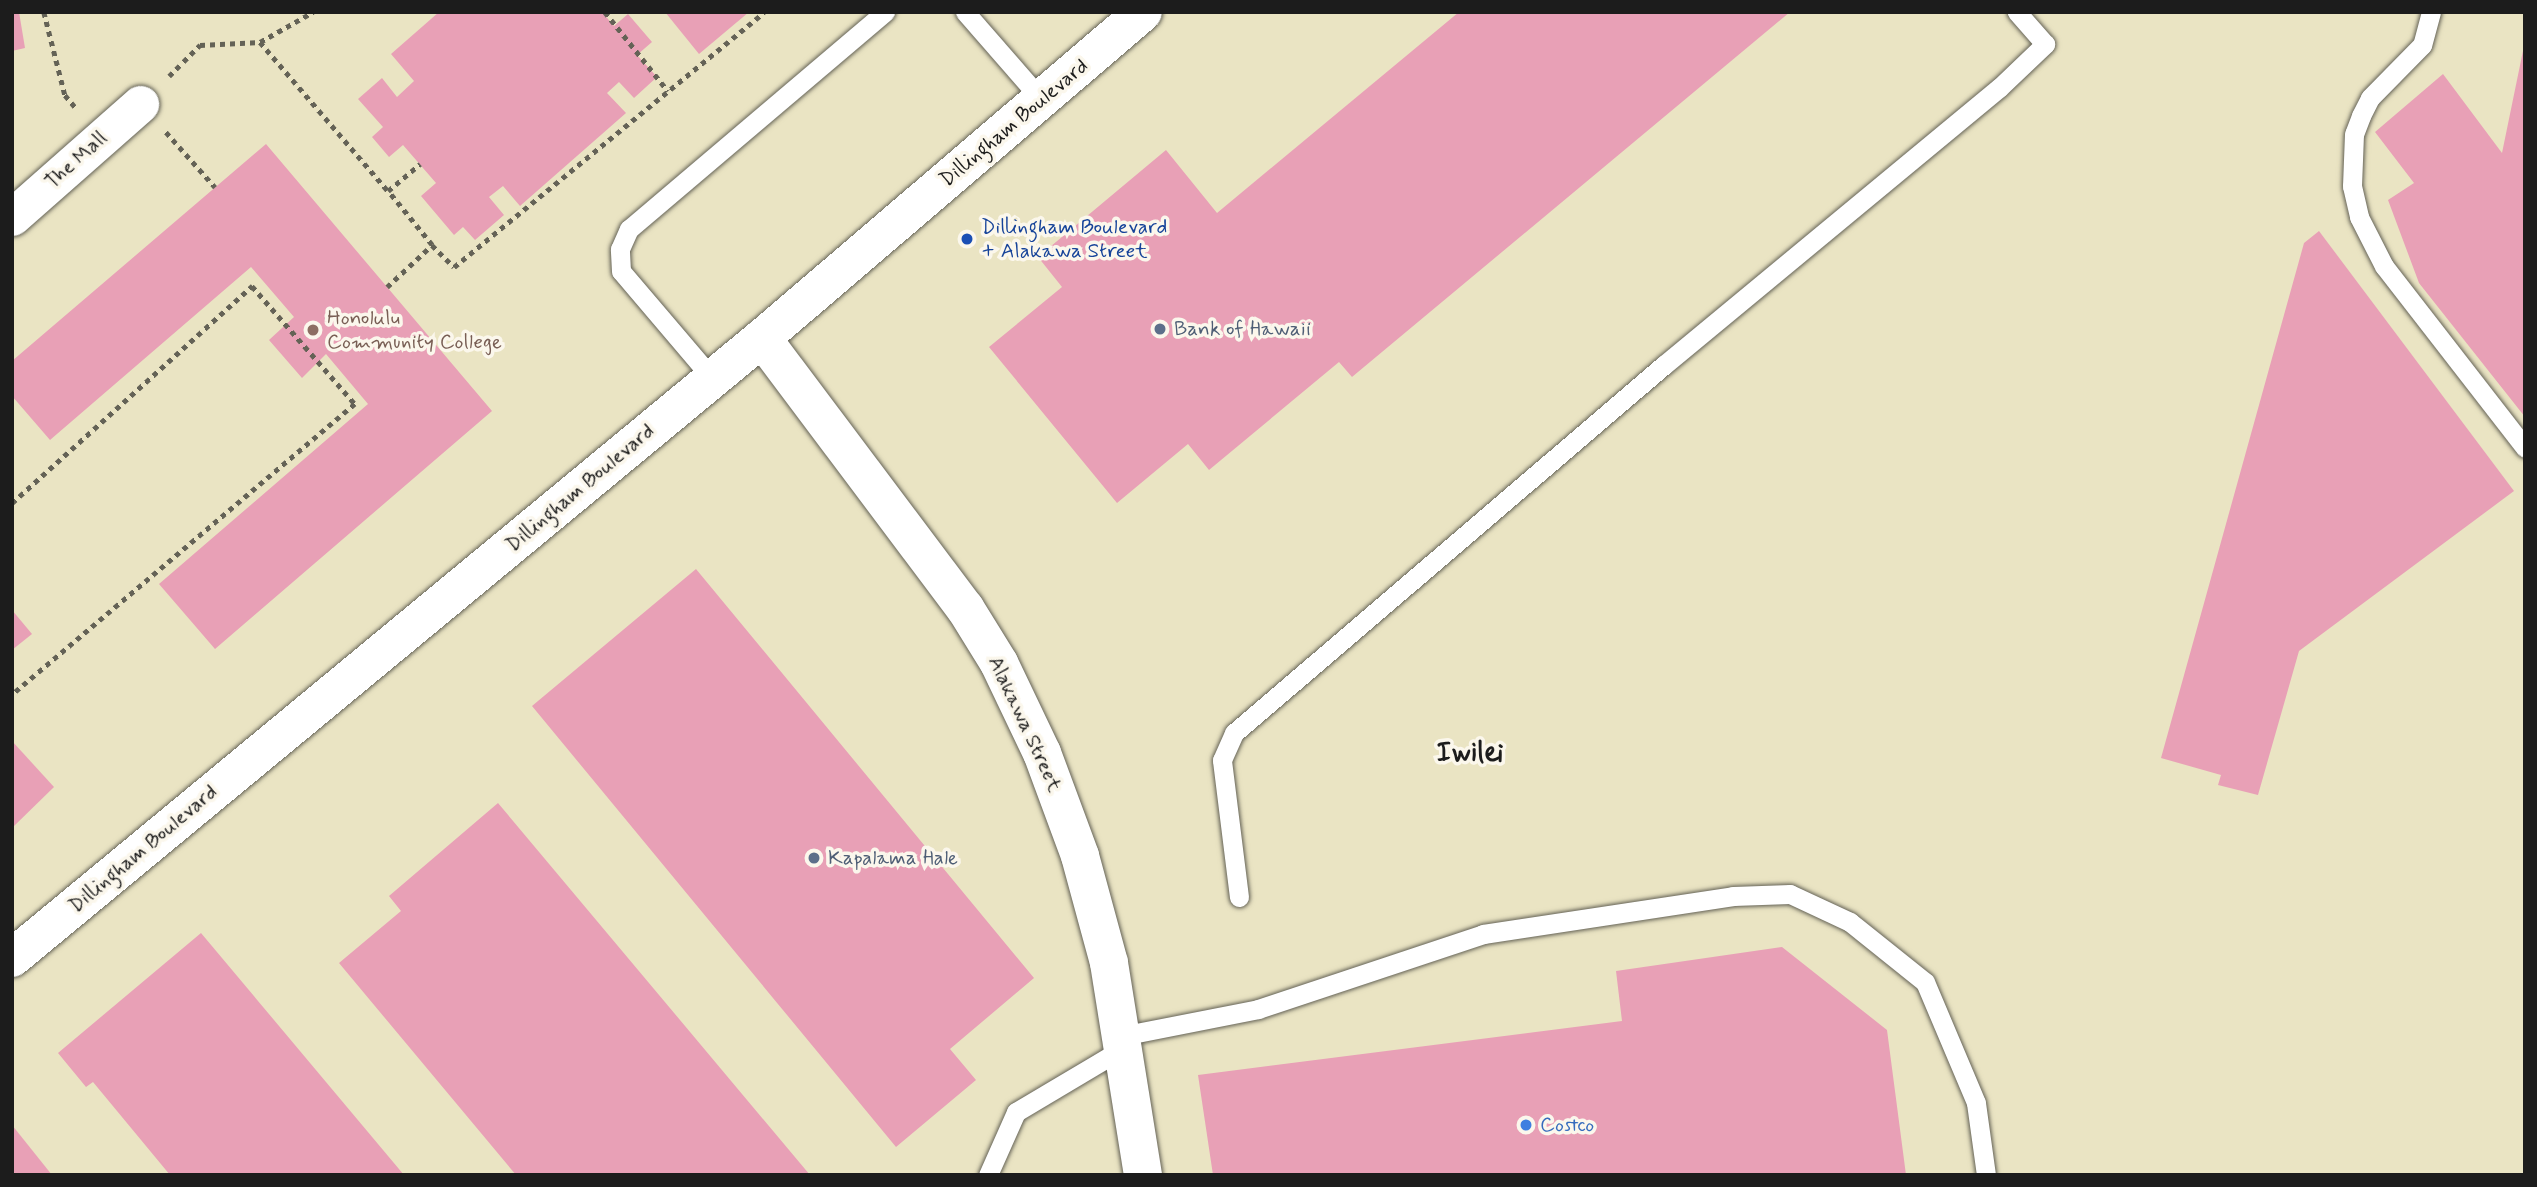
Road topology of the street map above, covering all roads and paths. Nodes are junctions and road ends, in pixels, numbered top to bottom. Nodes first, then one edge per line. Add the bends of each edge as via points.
1 (44, 12) edge
2 (313, 12) edge
3 (605, 12) edge
4 (764, 12) edge
5 (886, 12) edge
6 (965, 12) edge
7 (1143, 12) edge
8 (2017, 12) edge
9 (2431, 12) edge
10 (260, 42) junction
11 (668, 91) junction
12 (1041, 99) junction
13 (140, 104) junction
14 (101, 137) junction
15 (420, 164) dead end
16 (215, 187) dead end
17 (388, 191) junction
18 (12, 217) edge
19 (432, 245) junction
20 (387, 287) dead end
21 (762, 338) junction
22 (712, 378) junction
23 (2525, 448) edge
24 (12, 503) edge
25 (12, 695) edge
26 (1239, 897) dead end
27 (12, 958) edge
28 (1122, 1042) junction
29 (988, 1175) edge
30 (1143, 1175) edge
31 (1986, 1175) edge

1 - 14 path via 65,95
2 - 10 path
3 - 11 path
4 - 11 path
5 - 22 lane via 629,229 620,249 621,271
6 - 12 lane
7 - 12 main road, Dillingham Boulevard
8 - 26 lane via 2045,44 1999,88 1664,365 1234,733 1222,760
9 - 23 lane via 2422,45 2370,98 2361,116 2354,134 2352,186 2359,217 2384,266
10 - 13 path via 200,45
10 - 17 path
11 - 19 path via 454,267
12 - 21 main road, Dillingham Boulevard
13 - 14 street, The Mall
13 - 16 path
14 - 18 street, The Mall
15 - 17 path
17 - 19 path
19 - 20 path
21 - 22 main road, Dillingham Boulevard
21 - 28 main road, Alakawa Street via 965,608 1015,695 1080,856 1109,963
22 - 27 main road, Dillingham Boulevard
24 - 25 path via 252,286 355,404
28 - 29 lane via 1016,1112
28 - 30 main road, Alakawa Street
28 - 31 lane via 1258,1009 1483,934 1733,895 1790,894 1850,922 1926,982 1976,1103

